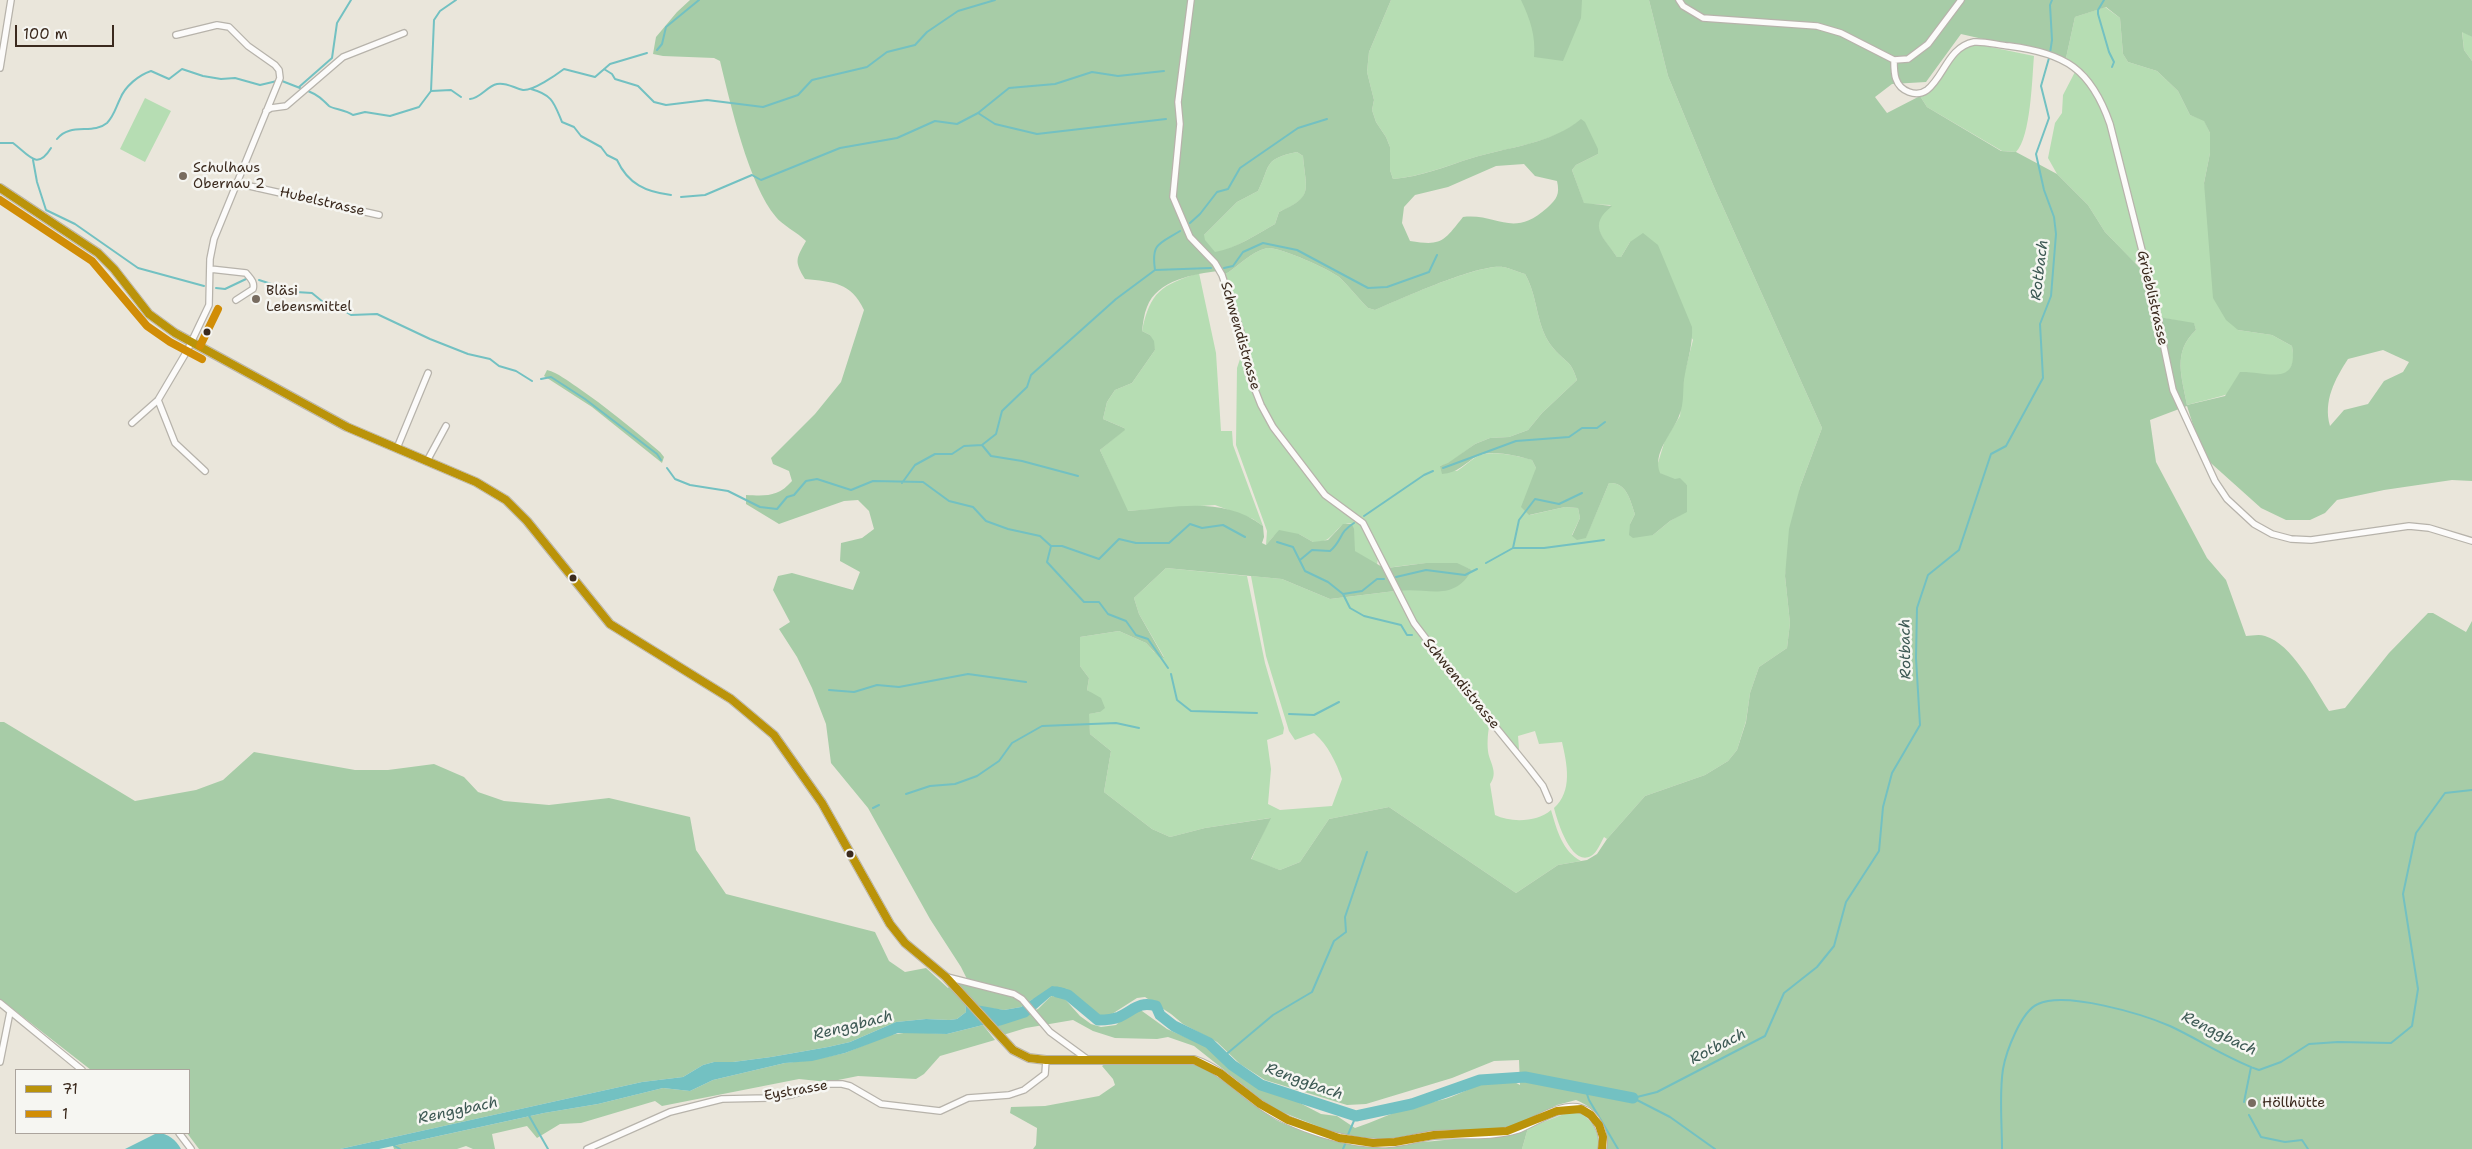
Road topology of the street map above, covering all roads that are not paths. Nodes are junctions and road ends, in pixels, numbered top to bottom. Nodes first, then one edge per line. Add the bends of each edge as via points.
1 (12, 0) edge
2 (1191, 0) edge
3 (1679, 0) edge
4 (1961, 0) edge
5 (404, 33) dead end
6 (176, 35) dead end
7 (1894, 60) junction
8 (0, 68) edge
9 (266, 111) junction
10 (236, 183) junction
11 (0, 188) edge
12 (379, 215) dead end
13 (210, 268) junction
14 (236, 300) dead end
15 (191, 342) junction
16 (428, 373) dead end
17 (158, 400) junction
18 (132, 423) dead end
19 (446, 426) dead end
20 (397, 448) junction
21 (427, 461) junction
22 (205, 471) dead end
23 (2472, 541) edge
24 (1549, 800) dead end
25 (946, 977) junction
26 (0, 1003) edge
27 (10, 1012) junction
28 (1087, 1059) junction
29 (1046, 1060) junction
30 (0, 1062) edge
31 (81, 1069) edge
32 (181, 1134) edge
33 (192, 1149) edge
34 (587, 1149) edge
35 (1602, 1149) edge

1 - 8 street
2 - 24 street, Schwendistrasse via 1178,102 1180,124 1173,197 1190,237 1222,275 1241,332 1248,372 1261,405 1273,427 1325,495 1363,523 1414,623 1538,780
3 - 7 street via 1703,18 1817,26 1841,33
4 - 7 street via 1928,44 1908,59
5 - 9 street via 343,57 286,106
6 - 9 street via 224,25 275,65 280,78
7 - 23 street, Grüeblistrasse via 1896,80 1907,92 1919,94 1928,90 1953,55 1974,42 2020,48 2056,58 2076,67 2084,75 2103,103 2151,286 2173,390 2215,481 2235,509 2266,531 2296,540 2409,526
9 - 10 street
10 - 12 street, Hubelstrasse
10 - 13 street via 214,239
11 - 15 street via 98,253 149,314
13 - 14 street via 246,273 251,278 253,289
13 - 15 street via 209,305
15 - 17 street
15 - 20 street via 347,427
16 - 20 street
17 - 18 street
17 - 22 street via 174,443
19 - 21 street
20 - 21 street
21 - 25 street via 476,482 506,500 527,521 610,624 731,699 774,735 822,803 890,924 905,943
25 - 28 street via 1014,994 1063,1044
25 - 29 street via 1012,1050 1029,1058
26 - 27 street
27 - 30 street
27 - 31 street
28 - 29 street
28 - 35 street via 1194,1060 1281,1117 1351,1141 1388,1143 1432,1136 1499,1133 1560,1110 1575,1108 1586,1111 1599,1126 1603,1136
29 - 34 street, Eystrasse via 1045,1074 1024,1090 1008,1095 968,1098 940,1111 887,1106 850,1086 829,1084 791,1095 722,1099 680,1108
32 - 33 street

